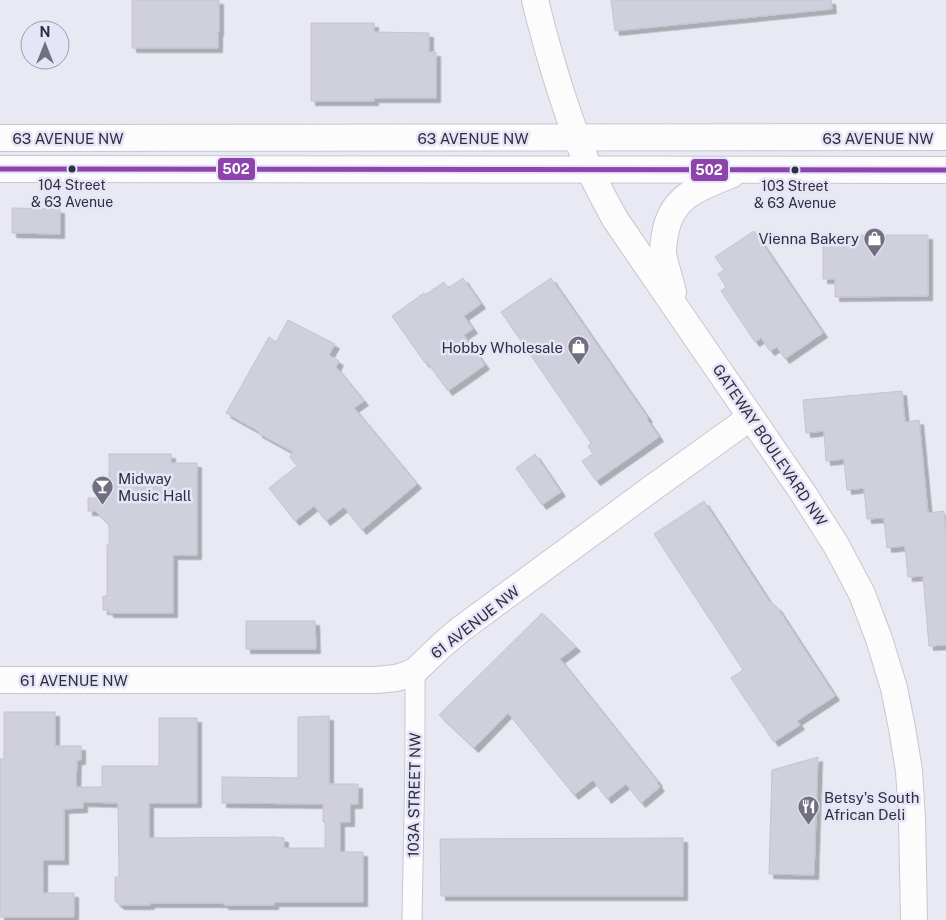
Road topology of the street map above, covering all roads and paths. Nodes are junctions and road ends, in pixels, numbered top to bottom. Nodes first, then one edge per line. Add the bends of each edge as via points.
1 (535, 0) edge
2 (0, 138) edge
3 (577, 138) junction
4 (946, 138) edge
5 (0, 168) edge
6 (589, 169) junction
7 (744, 170) junction
8 (946, 170) edge
9 (678, 309) junction
10 (751, 417) junction
11 (415, 671) junction
12 (0, 680) edge
13 (412, 920) edge
14 (914, 920) edge

1 - 3 main road, GATEWAY BOULEVARD NW via 566,111
2 - 3 main road, 63 AVENUE NW
3 - 4 main road, 63 AVENUE NW
3 - 6 main road, GATEWAY BOULEVARD NW
5 - 6 main road, 63 AVENUE NW
6 - 7 main road, 63 AVENUE NW
6 - 9 main road, GATEWAY BOULEVARD NW via 615,219
7 - 8 main road, 63 AVENUE NW
7 - 9 main road via 693,190 672,212 666,226 663,253
9 - 10 main road, GATEWAY BOULEVARD NW
10 - 11 main road, 61 AVENUE NW via 461,629
10 - 14 main road, GATEWAY BOULEVARD NW via 836,545 862,594 879,639 894,688 909,771
11 - 12 main road, 61 AVENUE NW via 396,678 376,680
11 - 13 street, 103A STREET NW

